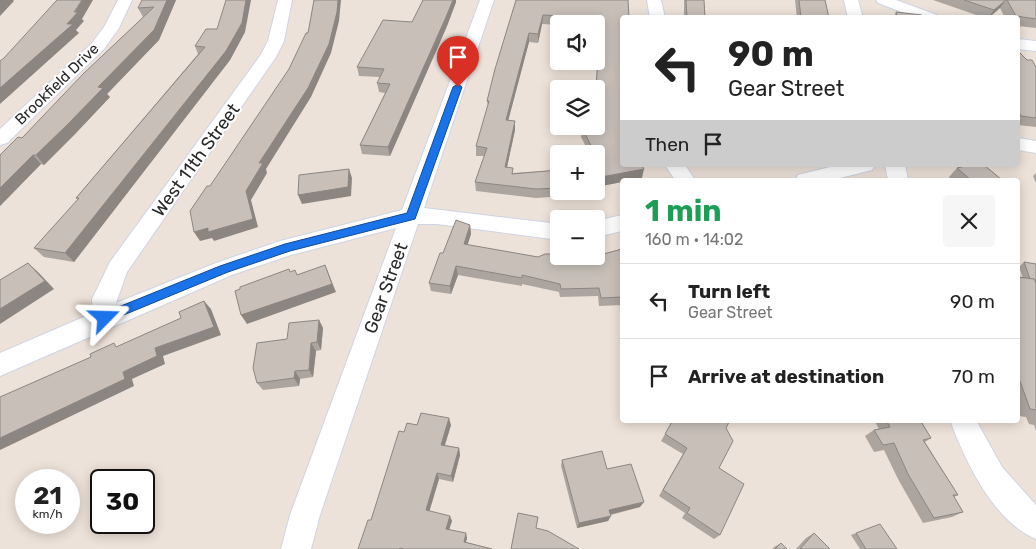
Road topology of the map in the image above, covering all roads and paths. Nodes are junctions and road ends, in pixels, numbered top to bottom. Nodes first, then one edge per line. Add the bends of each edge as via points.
1 (125, 0) edge
2 (285, 0) edge
3 (487, 0) edge
4 (654, 0) edge
5 (852, 0) edge
6 (884, 0) edge
7 (657, 15) edge
8 (855, 15) edge
9 (924, 15) edge
10 (1020, 44) edge
11 (1036, 46) edge
12 (0, 139) edge
13 (1020, 144) edge
14 (1036, 147) edge
15 (676, 167) edge
16 (856, 167) edge
17 (684, 178) edge
18 (813, 178) edge
19 (411, 216) junction
20 (620, 224) edge
21 (605, 228) edge
22 (550, 231) edge
23 (105, 318) junction
24 (0, 365) edge
25 (964, 423) edge
26 (1036, 524) edge
27 (296, 549) edge

1 - 12 street, Brookfield Drive via 98,46
2 - 23 street, West 11th Street via 276,41 268,57 118,268 104,299
3 - 19 street, Gear Street
4 - 7 street
5 - 8 street
6 - 9 street
10 - 11 street
13 - 14 street
15 - 17 street
16 - 18 street
19 - 22 street via 437,216
19 - 23 street via 288,247 224,269
19 - 27 street, Gear Street via 305,515
20 - 21 street
23 - 24 street
25 - 26 street via 972,444 997,483

